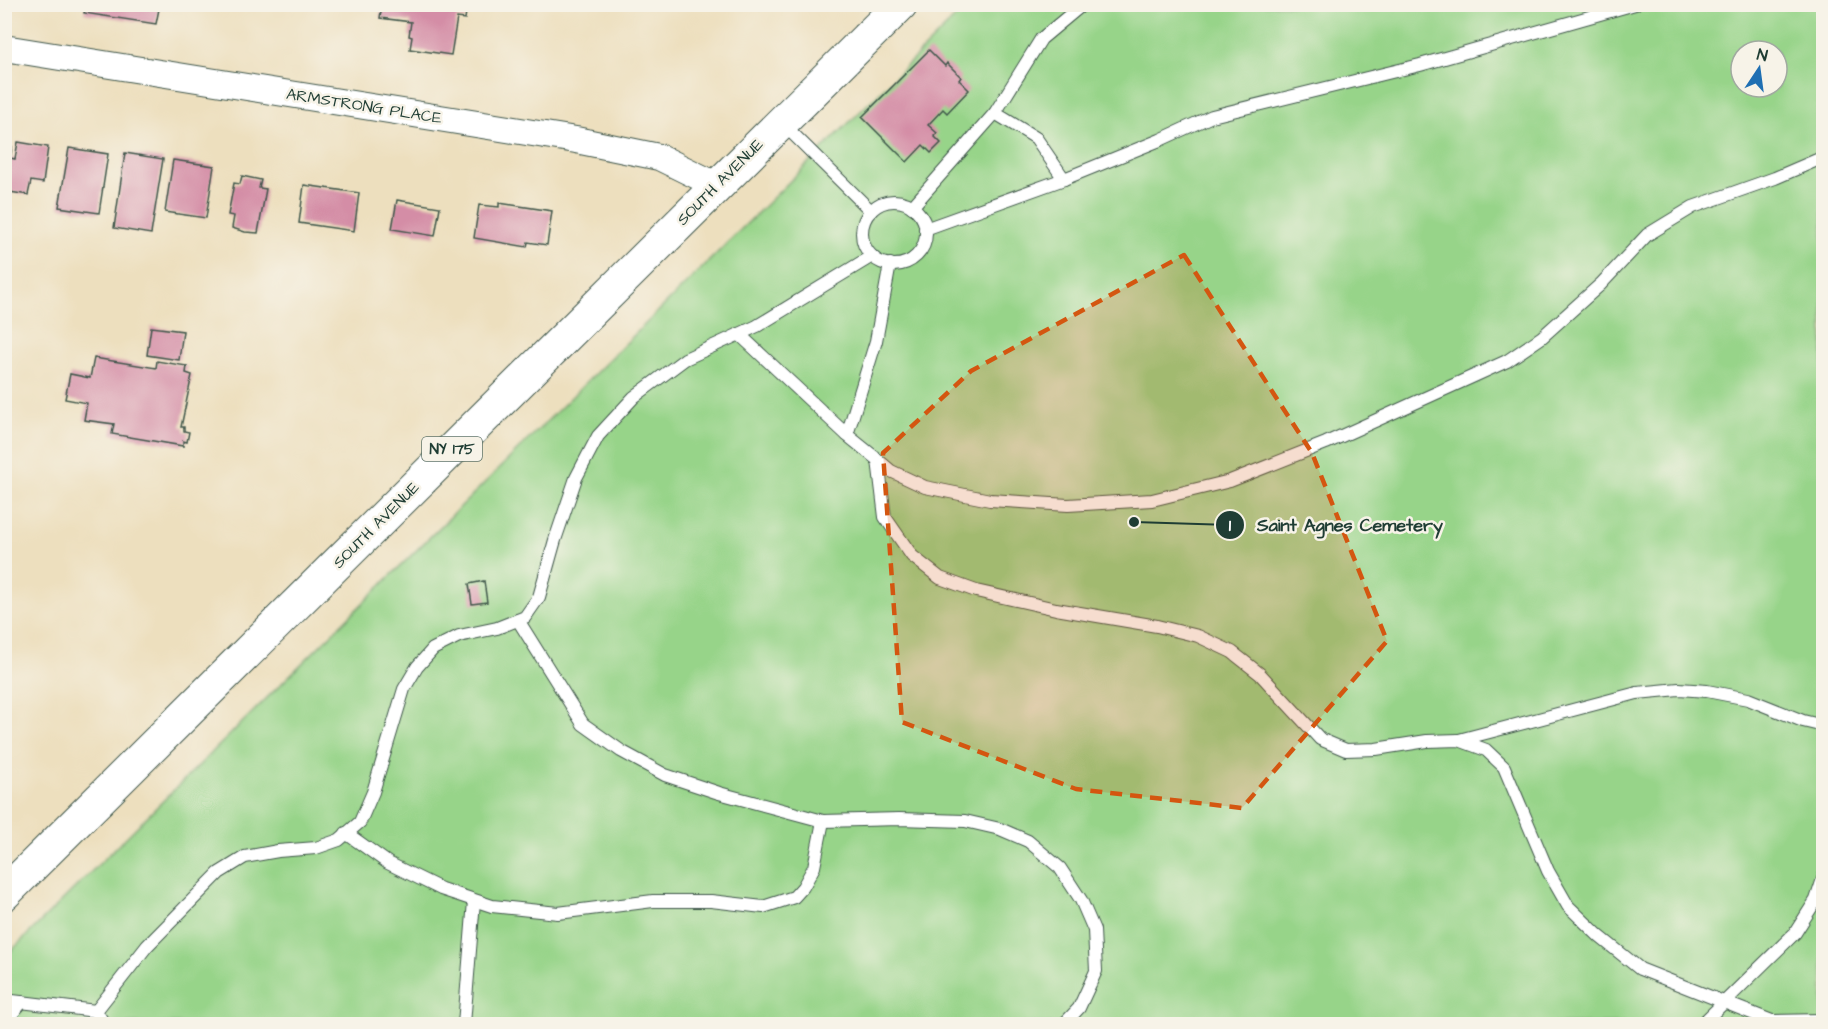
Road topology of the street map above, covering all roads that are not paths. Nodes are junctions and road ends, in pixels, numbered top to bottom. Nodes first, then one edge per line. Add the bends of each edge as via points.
1 (901, 4) edge
2 (1083, 4) edge
3 (1635, 4) edge
4 (4, 48) edge
5 (995, 113) junction
6 (781, 122) junction
7 (1824, 156) edge
8 (1064, 179) junction
9 (716, 185) junction
10 (912, 207) junction
11 (871, 211) junction
12 (925, 230) junction
13 (872, 256) junction
14 (890, 264) junction
15 (739, 334) junction
16 (847, 435) junction
17 (878, 460) junction
18 (518, 620) junction
19 (1824, 726) edge
20 (1458, 740) junction
21 (823, 821) junction
22 (346, 834) junction
23 (1824, 876) edge
24 (4, 894) edge
25 (474, 901) junction
26 (4, 999) edge
27 (22, 1002) junction
28 (1725, 1002) junction
29 (96, 1011) junction
30 (1824, 1020) edge
31 (4, 1023) edge
32 (104, 1024) edge
33 (464, 1024) edge
34 (1064, 1024) edge
35 (1702, 1024) edge

1 - 6 main road, SOUTH AVENUE / NY 175
2 - 5 lane via 1041,39
3 - 8 lane via 1420,65 1212,116
4 - 9 street, ARMSTRONG PLACE via 576,140 659,157
5 - 8 lane via 1036,138
5 - 10 lane
6 - 9 main road, SOUTH AVENUE / NY 175
6 - 11 lane
7 - 17 lane via 1693,207 1647,235 1551,330 1506,361 1326,443 1230,481 1152,500 1068,505 990,500 925,487 891,471
8 - 12 lane
9 - 24 main road, SOUTH AVENUE / NY 175
10 - 11 lane via 891,201
10 - 12 lane via 920,214
11 - 13 lane via 862,228 862,239
12 - 14 lane via 918,254 910,261
13 - 14 lane
13 - 15 lane
14 - 16 lane via 876,342
15 - 16 lane
15 - 18 lane via 685,359 634,397 598,436 576,478 539,597 525,617
16 - 17 lane
17 - 20 lane via 885,517 912,556 940,578 976,591 1056,609 1198,636 1232,652 1260,674 1320,739 1346,750
18 - 21 lane via 583,724 621,751 665,775
18 - 22 lane via 459,636 433,649 417,667 404,689 373,792 360,822
19 - 20 lane via 1748,699 1679,689 1637,693
20 - 28 lane via 1486,750 1504,766 1548,871 1568,906 1640,969
21 - 25 lane via 814,867 803,887 794,897 764,907 711,901 652,901 558,913
21 - 34 lane via 965,821 1028,841 1060,868 1081,900 1094,930 1096,971 1079,1008
22 - 25 lane via 388,863
22 - 29 lane via 316,848 245,857 219,873 147,946
23 - 28 lane via 1816,900 1795,933
25 - 33 lane
26 - 27 lane
27 - 29 lane
27 - 31 lane
28 - 30 lane via 1772,1021
28 - 35 lane
29 - 32 lane

